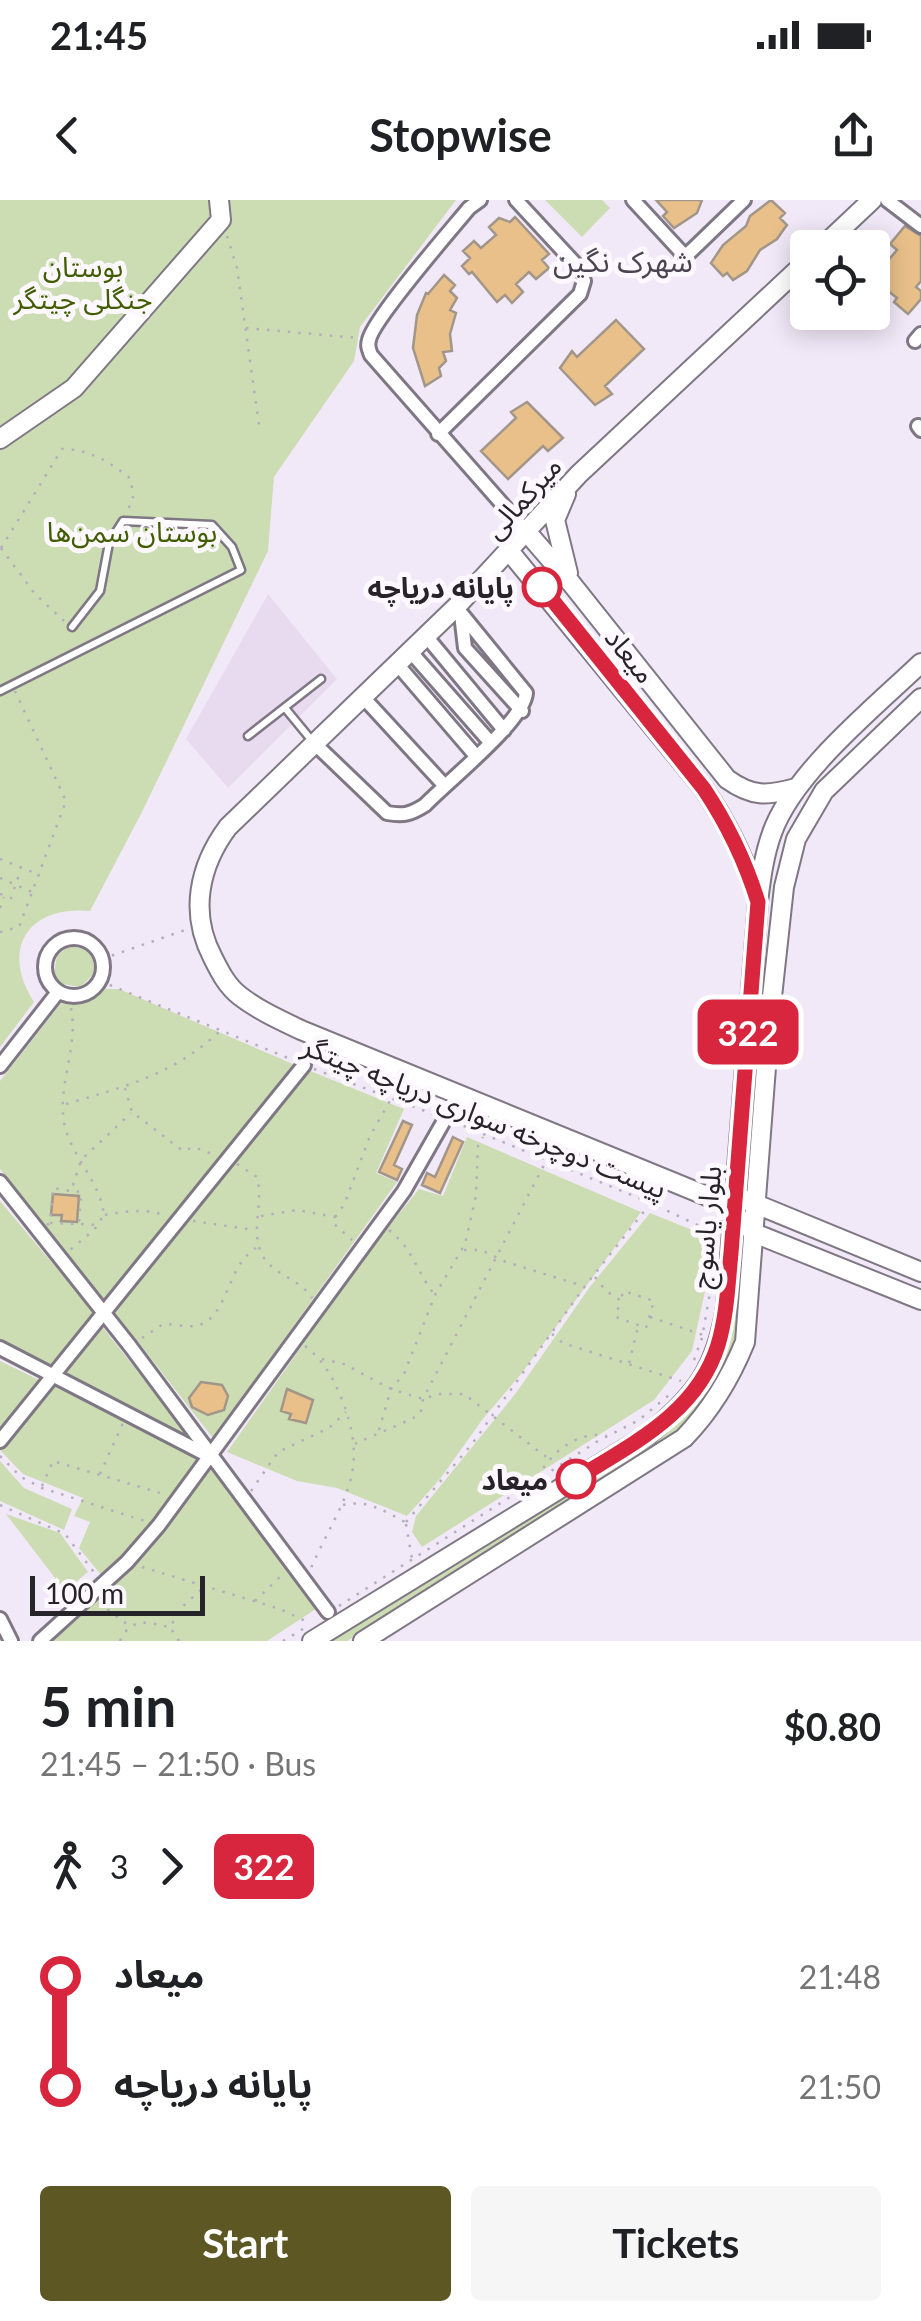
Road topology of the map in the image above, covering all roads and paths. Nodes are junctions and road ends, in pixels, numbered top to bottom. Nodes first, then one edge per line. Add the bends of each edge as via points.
1 (219, 200) edge
2 (480, 200) edge
3 (516, 200) edge
4 (633, 200) edge
5 (744, 200) edge
6 (872, 200) edge
7 (887, 200) edge
8 (921, 204) edge
9 (221, 220) junction
10 (916, 222) edge
11 (840, 230) edge
12 (790, 277) edge
13 (244, 328) junction
14 (369, 339) junction
15 (259, 425) dead end
16 (438, 434) junction
17 (0, 439) edge
18 (579, 474) junction
19 (123, 521) junction
20 (524, 530) junction
21 (1, 548) edge
22 (510, 552) junction
23 (572, 584) junction
24 (542, 587) junction
25 (459, 611) junction
26 (72, 627) joint
27 (426, 636) junction
28 (404, 658) junction
29 (921, 663) edge
30 (321, 680) dead end
31 (12, 685) junction
32 (0, 691) edge
33 (362, 696) junction
34 (921, 698) edge
35 (286, 708) junction
36 (504, 730) junction
37 (248, 736) dead end
38 (490, 742) junction
39 (314, 743) junction
40 (476, 756) junction
41 (444, 785) junction
42 (796, 788) junction
43 (0, 859) edge
44 (22, 868) junction
45 (41, 876) junction
46 (0, 878) edge
47 (16, 885) junction
48 (34, 892) junction
49 (2, 895) edge
50 (758, 902) junction
51 (0, 908) edge
52 (200, 926) junction
53 (0, 932) edge
54 (102, 959) junction
55 (100, 980) junction
56 (63, 994) junction
57 (222, 1029) junction
58 (304, 1065) junction
59 (0, 1066) edge
60 (125, 1088) junction
61 (392, 1098) junction
62 (64, 1105) junction
63 (132, 1112) junction
64 (445, 1119) junction
65 (484, 1136) junction
66 (82, 1160) junction
67 (224, 1161) junction
68 (546, 1162) junction
69 (0, 1182) edge
70 (71, 1190) junction
71 (651, 1203) junction
72 (755, 1203) junction
73 (731, 1205) junction
74 (260, 1216) junction
75 (335, 1217) junction
76 (80, 1224) junction
77 (97, 1224) junction
78 (380, 1224) junction
79 (45, 1227) junction
80 (754, 1233) junction
81 (716, 1241) dead end
82 (257, 1247) junction
83 (363, 1247) junction
84 (460, 1251) junction
85 (61, 1256) junction
86 (498, 1257) junction
87 (921, 1272) edge
88 (594, 1276) junction
89 (713, 1279) dead end
90 (585, 1286) junction
91 (435, 1295) junction
92 (620, 1300) junction
93 (921, 1300) edge
94 (318, 1308) junction
95 (102, 1312) junction
96 (649, 1316) junction
97 (638, 1325) junction
98 (552, 1334) junction
99 (703, 1335) junction
100 (295, 1339) junction
101 (130, 1346) junction
102 (0, 1348) edge
103 (320, 1358) junction
104 (629, 1363) junction
105 (692, 1367) dead end
106 (52, 1376) junction
107 (681, 1381) dead end
108 (391, 1388) junction
109 (670, 1394) dead end
110 (423, 1399) junction
111 (346, 1411) junction
112 (128, 1412) junction
113 (491, 1413) junction
114 (379, 1430) junction
115 (608, 1436) junction
116 (0, 1440) edge
117 (355, 1444) junction
118 (0, 1456) edge
119 (209, 1456) junction
120 (549, 1459) junction
121 (100, 1474) junction
122 (536, 1480) junction
123 (42, 1488) junction
124 (178, 1498) junction
125 (245, 1502) junction
126 (342, 1504) junction
127 (0, 1505) edge
128 (406, 1522) junction
129 (158, 1526) junction
130 (412, 1559) junction
131 (127, 1562) junction
132 (294, 1566) junction
133 (306, 1581) junction
134 (104, 1583) junction
135 (205, 1586) junction
136 (90, 1596) junction
137 (254, 1602) junction
138 (328, 1612) junction
139 (0, 1619) edge
140 (130, 1626) junction
141 (170, 1627) junction
142 (312, 1632) edge
143 (11, 1641) edge
144 (40, 1641) edge
145 (120, 1641) edge
146 (179, 1641) edge
147 (282, 1641) edge
148 (363, 1641) edge

1 - 9 street
2 - 14 street
3 - 16 street via 580,269 580,294
4 - 5 street via 684,254
6 - 11 street
7 - 10 street
8 - 10 street
9 - 13 path via 237,268
9 - 17 street via 74,388
12 - 18 street, میرکمالی
13 - 14 path
13 - 15 path
14 - 16 street via 372,355
16 - 20 street
18 - 20 street, میرکمالی
18 - 23 street via 555,520
19 - 21 path via 133,497 130,480 81,449 62,449
19 - 26 lane via 109,542 100,591
19 - 31 lane via 212,525 242,570
20 - 22 street, میرکمالی
20 - 23 street, میعاد
21 - 26 path via 35,594
22 - 24 street, میعاد
22 - 25 street, میرکمالی
23 - 24 street via 552,574
23 - 42 street, میعاد via 727,779 753,794
24 - 50 street, میعاد via 704,789 736,842
25 - 27 street, میرکمالی
25 - 36 street via 526,693 522,710
27 - 28 street, میرکمالی
27 - 36 street
28 - 33 street, میرکمالی
28 - 38 street
28 - 40 street
29 - 42 street, بلوار یاسوج
30 - 35 lane
31 - 32 lane
31 - 45 path via 66,801
33 - 39 street, میرکمالی
33 - 41 street
34 - 72 street, بلوار یاسوج via 824,791 796,838 784,886
35 - 37 lane
35 - 39 lane
36 - 38 street
38 - 40 street
39 - 41 street via 387,814 410,814
39 - 52 street, میرکمالی via 214,846 198,894
40 - 41 street
42 - 50 street, بلوار یاسوج via 773,830
43 - 44 path
44 - 45 path
44 - 47 path
45 - 48 path
46 - 47 path
47 - 48 path
47 - 49 path via 11,898
48 - 53 path via 19,927
49 - 51 path
50 - 73 street, بلوار یاسوج
52 - 54 path
52 - 73 street via 223,978 258,1008
54 - 55 street
54 - 56 street via 83,939 56,944 46,960 46,978
55 - 56 street via 87,994
55 - 57 path, پیست دوچرخه سواری دریاچه چیتگر
56 - 59 street
56 - 62 path via 73,1011
57 - 58 path, پیست دوچرخه سواری دریاچه چیتگر
57 - 60 path via 198,1052
58 - 61 path, پیست دوچرخه سواری دریاچه چیتگر
58 - 67 street
60 - 62 path
60 - 63 path
61 - 64 path, پیست دوچرخه سواری دریاچه چیتگر
61 - 75 path
62 - 66 path
63 - 66 path
63 - 67 path via 182,1151 194,1147
64 - 65 path, پیست دوچرخه سواری دریاچه چیتگر
64 - 78 street
65 - 68 path, پیست دوچرخه سواری دریاچه چیتگر
65 - 84 path
66 - 70 path
66 - 77 path via 102,1197 104,1215
67 - 74 path via 257,1176
67 - 95 street
68 - 71 path, پیست دوچرخه سواری دریاچه چیتگر
68 - 86 path
69 - 79 street
70 - 76 path via 81,1192
70 - 79 path via 53,1188
71 - 81 path, پیست دوچرخه سواری دریاچه چیتگر via 710,1230
71 - 88 path
72 - 73 street
72 - 80 street, بلوار یاسوج
72 - 87 street
73 - 80 street
73 - 142 street, بلوار یاسوج via 718,1347 705,1378 680,1408 649,1434
74 - 75 path via 298,1210
74 - 82 path
75 - 83 path via 340,1231
76 - 77 path
76 - 79 path
77 - 85 path
78 - 83 street
78 - 91 path via 412,1253
79 - 85 street
80 - 93 street
80 - 148 street, بلوار یاسوج via 746,1342 728,1384 684,1438
82 - 94 path via 270,1266 300,1282
82 - 101 path via 238,1262 211,1319 189,1327 163,1324
83 - 94 street
84 - 86 path
84 - 91 path
85 - 95 street
86 - 90 path
86 - 110 path
88 - 90 path
88 - 92 path
89 - 99 path
90 - 98 path
91 - 108 path via 404,1374
92 - 96 path via 624,1291 654,1301
92 - 97 path via 616,1318
94 - 100 street
95 - 101 street
95 - 106 street
96 - 97 path via 646,1328
96 - 99 path
97 - 104 path
98 - 104 path
98 - 113 path
99 - 105 path
100 - 103 path
100 - 119 street
101 - 119 street
102 - 106 street
103 - 108 path
103 - 111 path
104 - 107 path
106 - 112 street
106 - 116 street
108 - 110 path
108 - 114 path
109 - 115 path
110 - 113 path via 456,1392
110 - 114 path via 416,1418
111 - 117 path
111 - 125 path via 329,1428 278,1452
112 - 119 street
112 - 121 path
113 - 120 path
113 - 128 path
114 - 117 path
115 - 120 path via 577,1439
115 - 122 path
117 - 126 path
118 - 123 path
119 - 124 street
119 - 125 street
120 - 122 path
121 - 123 path via 53,1461
121 - 124 path
122 - 130 path
123 - 129 path
124 - 129 street
125 - 132 street
126 - 128 path via 372,1505
126 - 133 path
127 - 134 path via 65,1534
128 - 130 path
129 - 131 street
130 - 138 path
131 - 134 street
131 - 135 path
132 - 133 street
132 - 137 path
133 - 138 street
134 - 136 street
135 - 137 path
135 - 141 path
136 - 140 path
136 - 144 street
137 - 142 path
138 - 142 path
139 - 143 street
140 - 141 path via 142,1621
140 - 145 path
141 - 146 path
142 - 147 path

